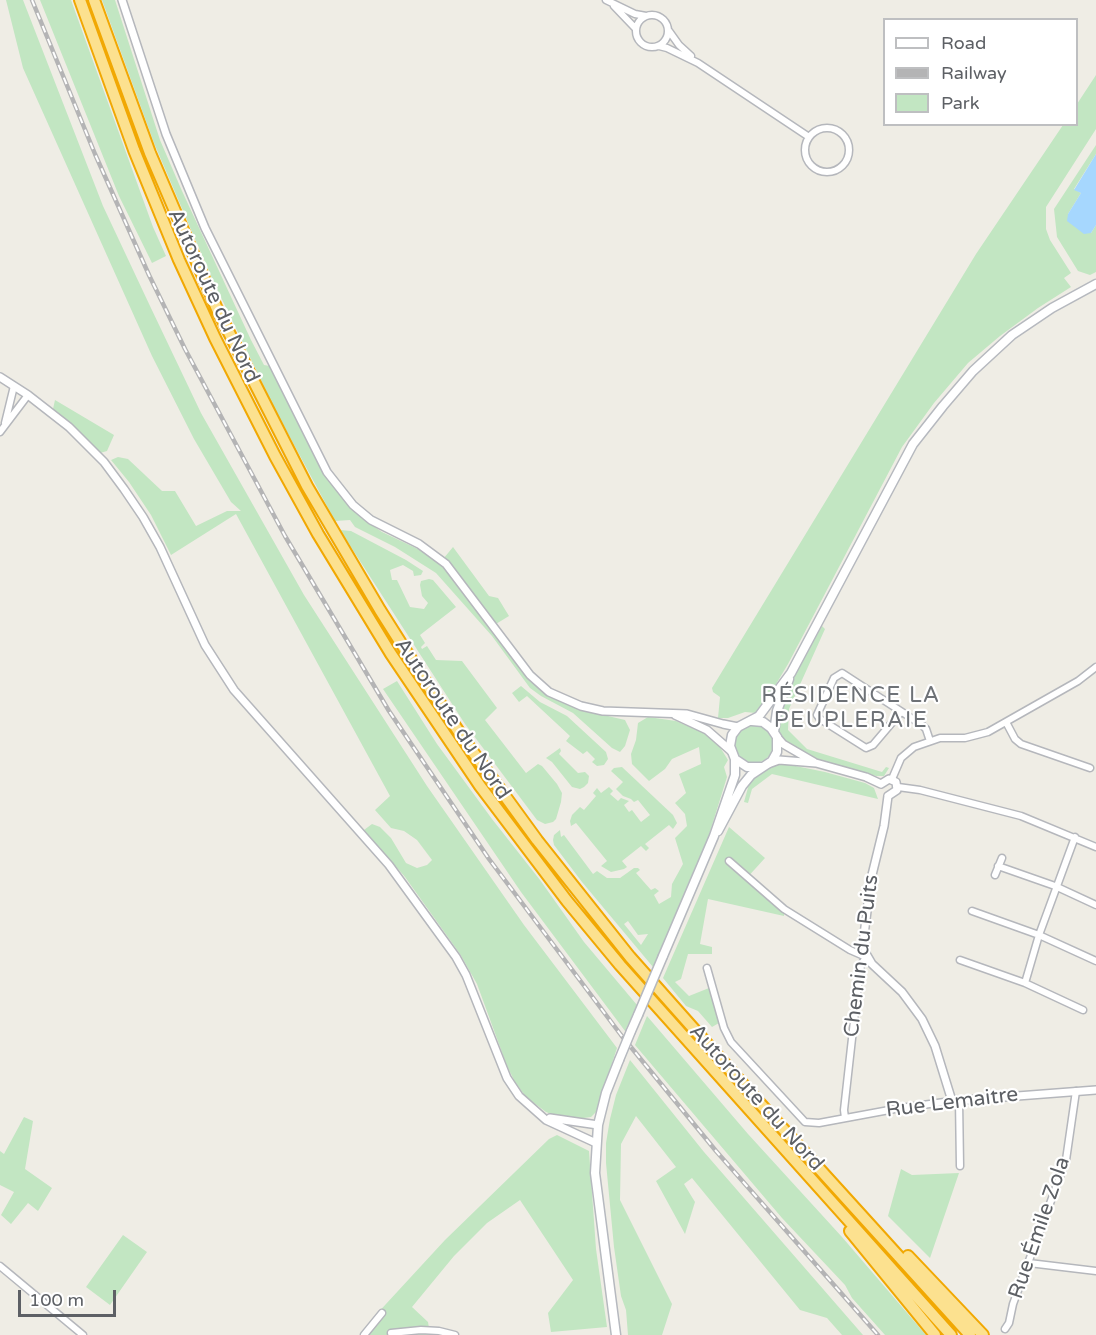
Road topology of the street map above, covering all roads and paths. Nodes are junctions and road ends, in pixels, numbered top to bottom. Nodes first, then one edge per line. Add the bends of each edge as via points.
1 (80, 0) edge
2 (94, 0) edge
3 (122, 0) edge
4 (609, 2) edge
5 (647, 16) junction
6 (636, 29) junction
7 (669, 31) junction
8 (659, 46) junction
9 (698, 63) junction
10 (809, 137) junction
11 (1096, 284) edge
12 (0, 378) edge
13 (14, 386) junction
14 (28, 394) junction
15 (5, 423) junction
16 (0, 432) edge
17 (1096, 667) edge
18 (791, 673) junction
19 (901, 712) junction
20 (673, 714) junction
21 (752, 721) junction
22 (1006, 722) junction
23 (738, 727) junction
24 (776, 734) junction
25 (930, 741) junction
26 (733, 755) junction
27 (816, 763) junction
28 (765, 765) junction
29 (1090, 768) dead end
30 (892, 779) junction
31 (881, 784) junction
32 (898, 787) junction
33 (888, 796) junction
34 (714, 836) junction
35 (1075, 837) junction
36 (1096, 847) edge
37 (1002, 858) dead end
38 (729, 861) dead end
39 (998, 866) junction
40 (995, 875) dead end
41 (1055, 886) junction
42 (1096, 905) edge
43 (972, 911) dead end
44 (1039, 935) junction
45 (866, 957) junction
46 (960, 960) dead end
47 (1096, 961) edge
48 (707, 968) dead end
49 (1025, 983) junction
50 (1083, 1010) dead end
51 (738, 1078) junction
52 (1096, 1090) edge
53 (1076, 1091) junction
54 (956, 1100) junction
55 (542, 1117) junction
56 (845, 1118) junction
57 (598, 1125) junction
58 (596, 1143) junction
59 (960, 1166) dead end
60 (806, 1174) junction
61 (1029, 1263) junction
62 (0, 1266) edge
63 (1096, 1271) edge
64 (382, 1313) dead end
65 (1005, 1329) dead end
66 (391, 1333) dead end
67 (83, 1335) edge
68 (364, 1335) edge
69 (455, 1335) edge
70 (616, 1335) edge
71 (934, 1335) edge
72 (951, 1335) edge
73 (970, 1335) edge
74 (982, 1335) edge

1 - 60 highway, Autoroute du Nord via 138,160 205,317 275,456 368,617 480,786 567,901
2 - 51 highway, Autoroute du Nord via 150,153 213,300 288,451 358,574 465,741 537,840 630,957
3 - 20 street via 166,134 205,228 333,480 353,505 372,520 419,544 446,564 530,675 549,692 603,711
4 - 5 street
4 - 6 street
5 - 6 street
5 - 7 street via 661,17
6 - 8 street via 641,44
7 - 8 street
7 - 9 street
8 - 9 street
9 - 10 street
10 - 10 street via 806,153 815,168 834,171 846,162 848,142 838,131 826,128
11 - 18 main road via 1012,336 943,405 914,444
12 - 13 street
13 - 14 street
13 - 15 street
14 - 15 street
14 - 55 street via 104,462 160,547 214,661 249,709 389,864 422,908 456,957 507,1078 526,1104
15 - 16 street
17 - 22 street
18 - 21 main road
18 - 24 main road via 777,711
19 - 19 street via 842,673 834,678 817,715 866,748
19 - 25 street via 926,729
20 - 23 street
20 - 26 street via 707,730
21 - 23 main road
21 - 24 main road via 767,724
22 - 25 street via 972,737
22 - 29 street via 1021,744
23 - 26 main road via 732,735
24 - 27 street via 783,744
24 - 28 main road via 777,752
25 - 30 street via 901,758
26 - 28 main road via 747,767
26 - 34 main road via 735,775
27 - 28 street via 779,760
27 - 31 street
28 - 34 main road via 742,786
30 - 31 street
30 - 32 street
31 - 33 street via 883,794
32 - 33 street
32 - 35 street via 1021,816
33 - 45 street, Chemin du Puits via 870,888 864,935
34 - 57 main road, bridge via 619,1060
35 - 36 street
35 - 41 street
37 - 39 street
38 - 45 street via 784,909
39 - 40 street
39 - 41 street
41 - 42 street
41 - 44 street
43 - 44 street
44 - 47 street
44 - 49 street
45 - 54 street via 903,992 922,1019
45 - 56 street, Chemin du Puits via 858,984
46 - 49 street
48 - 56 street, Rue Lemaitre via 731,1042 805,1122
49 - 50 street
51 - 73 highway, Autoroute du Nord
51 - 74 highway
52 - 53 street, Rue Lemaitre
53 - 54 street, Rue Lemaitre
53 - 61 street, Rue Émile Zola via 1066,1160
54 - 56 street, Rue Lemaitre
54 - 59 street
55 - 57 street
55 - 58 street
57 - 58 main road
58 - 70 main road via 597,1197
60 - 71 highway
60 - 72 highway, Autoroute du Nord
61 - 63 street
61 - 65 street, Rue Émile Zola
62 - 67 street
64 - 68 street
66 - 69 street via 421,1330

